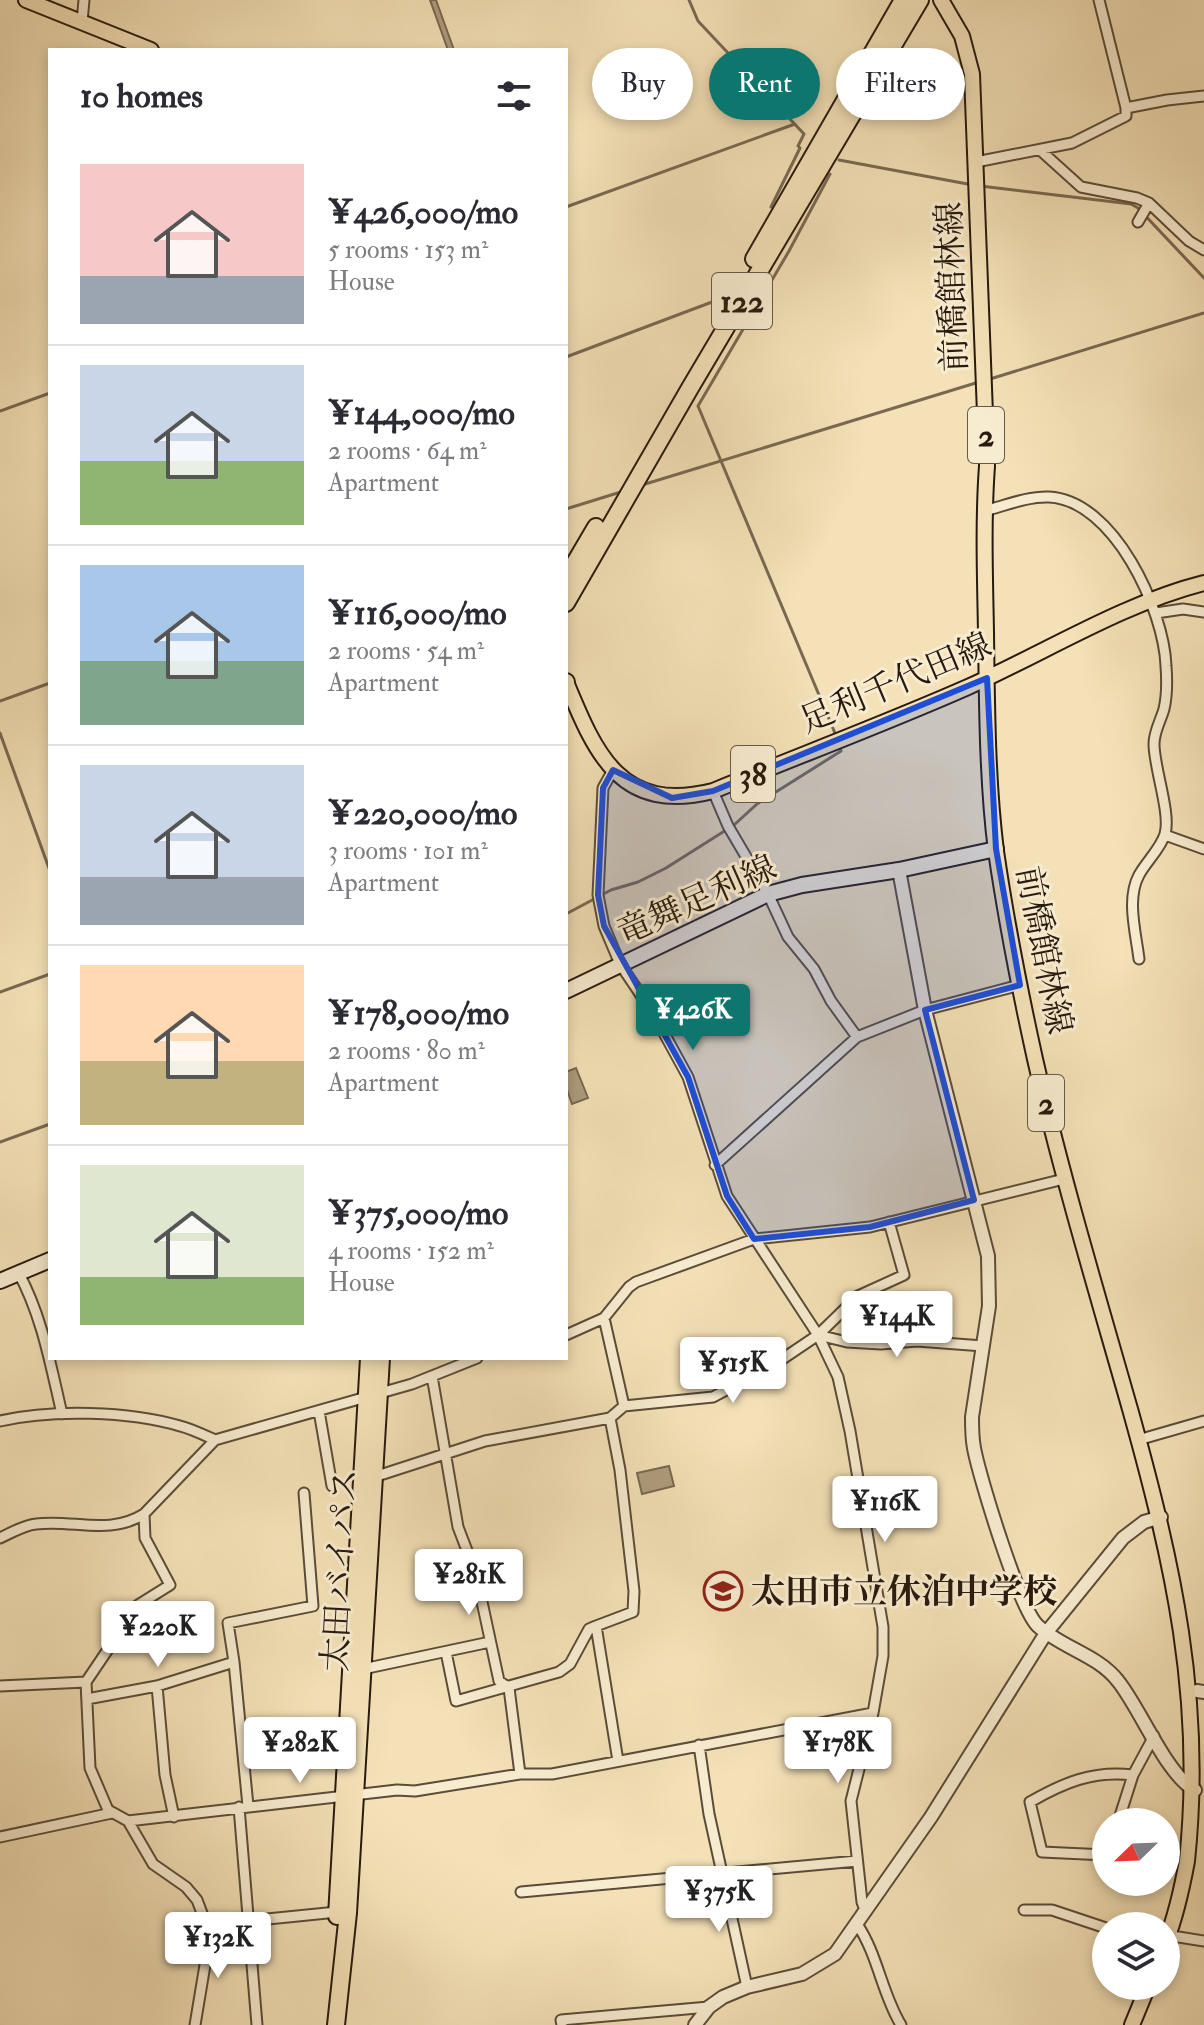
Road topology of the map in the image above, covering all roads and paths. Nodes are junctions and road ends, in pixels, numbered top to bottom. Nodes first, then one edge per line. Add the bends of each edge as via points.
1 (26, 0) edge
2 (84, 0) edge
3 (903, 0) edge
4 (920, 0) edge
5 (941, 0) edge
6 (1099, 0) edge
7 (82, 22) junction
8 (146, 48) edge
9 (1204, 96) edge
10 (1126, 108) junction
11 (1040, 150) junction
12 (976, 162) junction
13 (1204, 250) edge
14 (984, 511) junction
15 (568, 575) edge
16 (1204, 583) edge
17 (568, 600) edge
18 (1154, 607) junction
19 (1204, 612) edge
20 (987, 678) junction
21 (568, 686) edge
22 (613, 770) junction
23 (713, 791) junction
24 (1165, 835) junction
25 (996, 849) junction
26 (1204, 849) edge
27 (899, 870) junction
28 (768, 894) junction
29 (1139, 959) dead end
30 (620, 964) junction
31 (1020, 985) junction
32 (568, 990) edge
33 (925, 1010) junction
34 (857, 1037) junction
35 (715, 1165) junction
36 (1064, 1179) junction
37 (974, 1200) junction
38 (889, 1222) junction
39 (754, 1239) junction
40 (48, 1261) edge
41 (18, 1272) junction
42 (0, 1281) edge
43 (604, 1318) junction
44 (568, 1334) edge
45 (818, 1335) junction
46 (983, 1346) junction
47 (369, 1360) edge
48 (380, 1360) edge
49 (472, 1360) edge
50 (432, 1376) junction
51 (372, 1394) junction
52 (624, 1406) junction
53 (319, 1411) junction
54 (62, 1414) junction
55 (610, 1418) junction
56 (0, 1421) edge
57 (1204, 1421) edge
58 (215, 1440) junction
59 (1138, 1440) junction
60 (446, 1455) junction
61 (374, 1477) junction
62 (332, 1486) dead end
63 (304, 1493) dead end
64 (144, 1514) junction
65 (1161, 1517) junction
66 (0, 1538) edge
67 (596, 1626) junction
68 (1046, 1633) junction
69 (490, 1642) junction
70 (446, 1652) junction
71 (234, 1662) junction
72 (363, 1669) junction
73 (86, 1682) junction
74 (0, 1686) edge
75 (157, 1686) junction
76 (509, 1688) junction
77 (1201, 1692) edge
78 (87, 1699) junction
79 (873, 1713) junction
80 (1154, 1736) junction
81 (699, 1745) junction
82 (618, 1761) junction
83 (520, 1774) junction
84 (1133, 1775) junction
85 (1197, 1791) junction
86 (349, 1796) junction
87 (244, 1807) junction
88 (1122, 1808) edge
89 (112, 1813) junction
90 (174, 1817) junction
91 (128, 1821) junction
92 (0, 1837) edge
93 (1092, 1854) edge
94 (857, 1861) junction
95 (724, 1874) junction
96 (521, 1892) dead end
97 (1024, 1910) dead end
98 (337, 1912) junction
99 (866, 1912) junction
100 (1173, 1912) edge
101 (1092, 1923) edge
102 (248, 1924) junction
103 (857, 1924) junction
104 (209, 1932) junction
105 (1180, 1938) edge
106 (1204, 1941) edge
107 (747, 1987) junction
108 (1142, 2000) edge
109 (709, 2007) junction
110 (609, 2021) edge
111 (700, 2023) edge
112 (195, 2025) edge
113 (257, 2025) edge
114 (325, 2025) edge
115 (336, 2025) edge
116 (562, 2025) edge
117 (901, 2025) edge
118 (1132, 2025) edge

1 - 7 main road
2 - 7 street
3 - 15 highway, 122
4 - 17 highway, 122
5 - 12 main road, 前橋館林線 / 2 via 970,59
6 - 10 street
7 - 8 main road
9 - 10 street
10 - 11 street via 1120,121 1072,143
11 - 12 street
11 - 13 street via 1081,187 1137,198 1143,213 1172,222
12 - 14 main road, 前橋館林線 / 2 via 987,466
14 - 18 street via 1051,497 1088,512 1107,528
14 - 20 main road, 前橋館林線 / 2
16 - 18 main road, 足利千代田線 / 38
18 - 19 street
18 - 20 main road, 足利千代田線 / 38
18 - 24 street via 1166,664 1164,709 1154,742
20 - 23 main road, 足利千代田線 / 38
20 - 25 main road, 前橋館林線 / 2
21 - 22 main road, 足利千代田線 / 38 via 594,745
22 - 23 main road, 足利千代田線 / 38 via 652,794 672,798
22 - 30 street via 603,788 598,895
23 - 28 street
24 - 26 street
24 - 29 street via 1137,879 1132,898
25 - 27 main road, 竜舞足利線
25 - 31 main road, 前橋館林線 / 2
27 - 28 main road, 竜舞足利線
27 - 33 street
28 - 30 main road, 竜舞足利線
28 - 34 street via 788,937
30 - 32 main road, 竜舞足利線
30 - 35 street via 688,1077
31 - 33 street
31 - 36 main road, 前橋館林線 / 2
33 - 34 street
33 - 37 street
34 - 35 street
35 - 39 street
36 - 37 street
36 - 59 main road, 前橋館林線 / 2
37 - 38 street
37 - 46 street via 990,1277
38 - 39 street
38 - 45 street via 904,1275 858,1296
39 - 43 street via 636,1282
39 - 45 street
40 - 41 main road
41 - 42 main road
41 - 54 street via 33,1306
43 - 44 street
43 - 52 street
45 - 46 street via 847,1342
45 - 52 street via 713,1397
45 - 79 street via 841,1391 883,1627
46 - 68 street via 972,1417 974,1449 1024,1604
47 - 51 highway, 太田バイパス
48 - 51 highway, 太田バイパス
49 - 50 street
50 - 51 street
50 - 60 street
51 - 53 street
51 - 61 highway, 太田バイパス
51 - 86 highway, 太田バイパス
52 - 55 street
53 - 58 street
53 - 62 street
54 - 56 street
54 - 58 street via 152,1420
55 - 60 street via 485,1441
55 - 67 street via 633,1607 629,1615
57 - 59 street
58 - 64 street
59 - 65 main road, 前橋館林線 / 2
60 - 61 street
60 - 69 street via 458,1527 476,1574
61 - 72 highway, 太田バイパス
63 - 71 street via 313,1606 228,1623
64 - 66 street via 107,1527 33,1524
64 - 73 street via 145,1538 170,1585 138,1605
65 - 68 street via 1123,1538
65 - 77 main road, 前橋館林線 / 2
67 - 76 street via 559,1672
67 - 82 street
68 - 80 street via 1110,1671
68 - 99 street
69 - 70 street
69 - 76 street via 499,1681
70 - 72 street
70 - 76 street via 456,1701
71 - 75 street
71 - 87 street
72 - 86 highway, 太田バイパス
73 - 74 street
73 - 78 street
75 - 78 street
75 - 90 street
76 - 83 street
77 - 85 main road, 前橋館林線 / 2
78 - 89 street via 90,1768
79 - 81 street
79 - 94 street via 851,1801
80 - 84 street
80 - 85 street via 1180,1779
81 - 82 street
81 - 95 street
82 - 83 street via 552,1774
83 - 86 street
84 - 88 street
84 - 93 street via 1071,1780 1030,1802 1042,1852
85 - 100 main road, 前橋館林線 / 2
86 - 87 street
86 - 98 highway, 太田バイパス
86 - 115 highway, 太田バイパス via 344,1969
87 - 90 street
87 - 102 street
89 - 91 street
89 - 92 street
90 - 91 street
91 - 104 street via 153,1864 197,1900
94 - 95 street
94 - 99 street
95 - 96 street
95 - 107 street
97 - 101 street via 1052,1910
98 - 102 street
98 - 114 highway, 太田バイパス
99 - 103 street
102 - 104 street
102 - 113 street
103 - 107 street via 835,1954 818,1966
103 - 117 street
104 - 112 street
105 - 106 street
107 - 109 street
108 - 118 main road
109 - 110 street
109 - 111 street
110 - 116 street via 561,2020

